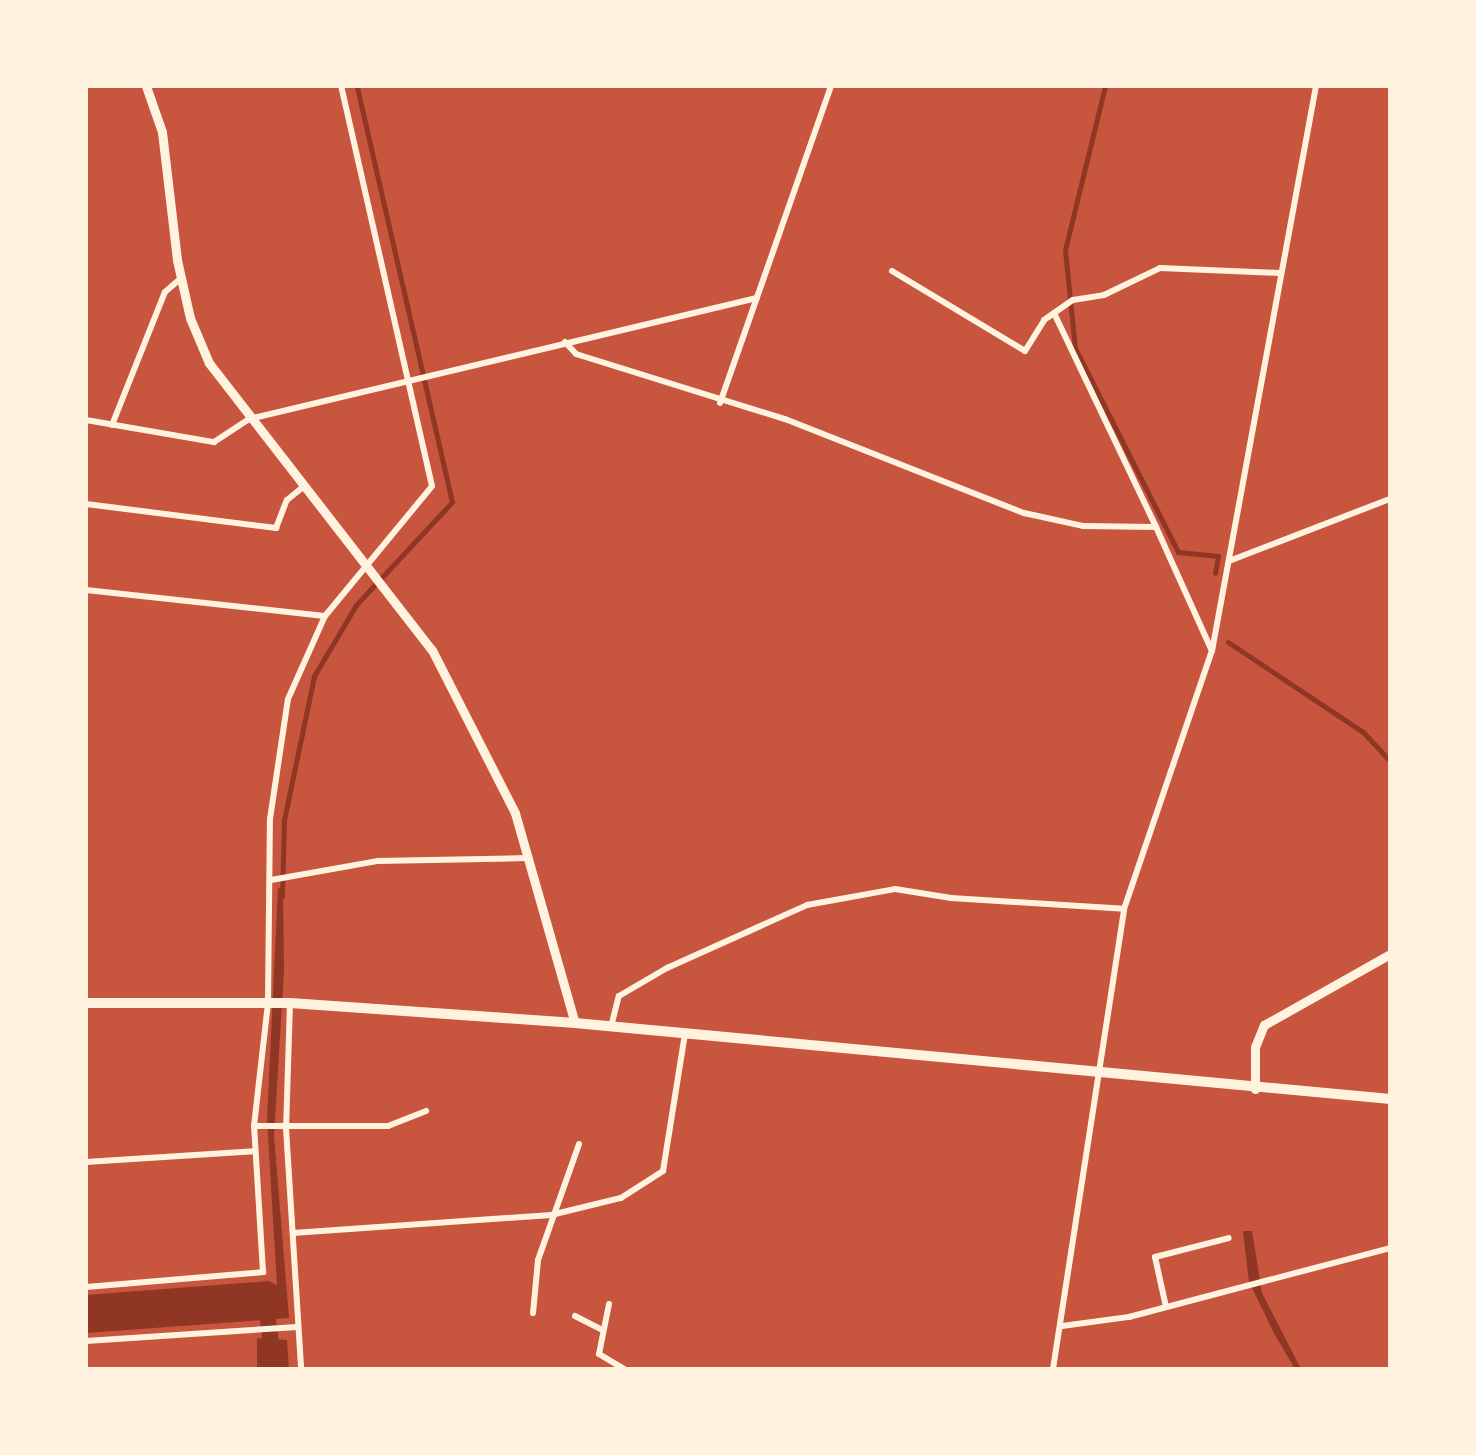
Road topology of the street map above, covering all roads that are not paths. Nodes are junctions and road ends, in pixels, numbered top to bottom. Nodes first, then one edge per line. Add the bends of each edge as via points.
1 (146, 86) edge
2 (341, 86) edge
3 (831, 86) edge
4 (1316, 86) edge
5 (892, 271) dead end
6 (1279, 273) junction
7 (181, 278) junction
8 (757, 298) junction
9 (1054, 313) junction
10 (565, 342) junction
11 (409, 379) junction
12 (720, 403) junction
13 (249, 419) junction
14 (86, 420) edge
15 (112, 425) junction
16 (304, 486) junction
17 (1390, 499) edge
18 (86, 504) edge
19 (1156, 527) junction
20 (1229, 561) junction
21 (368, 564) junction
22 (86, 590) edge
23 (325, 616) junction
24 (1212, 651) junction
25 (528, 858) junction
26 (271, 880) junction
27 (1124, 909) junction
28 (1390, 954) edge
29 (86, 1003) edge
30 (268, 1003) junction
31 (290, 1003) junction
32 (575, 1023) junction
33 (611, 1028) junction
34 (685, 1034) junction
35 (1102, 1073) junction
36 (1255, 1089) junction
37 (1390, 1099) edge
38 (426, 1111) dead end
39 (254, 1126) junction
40 (286, 1128) junction
41 (579, 1144) dead end
42 (254, 1151) junction
43 (86, 1162) edge
44 (551, 1215) junction
45 (293, 1233) junction
46 (1229, 1238) dead end
47 (1390, 1248) edge
48 (86, 1287) edge
49 (609, 1304) dead end
50 (1166, 1307) junction
51 (533, 1313) dead end
52 (575, 1316) dead end
53 (1062, 1326) junction
54 (298, 1327) junction
55 (602, 1330) junction
56 (86, 1341) edge
57 (301, 1369) edge
58 (624, 1369) edge
59 (1053, 1369) edge

1 - 7 main road via 162,132
2 - 11 street
3 - 8 street
4 - 6 street
5 - 9 street via 1025,351
6 - 9 street via 1174,265 1104,295 1073,300
6 - 20 street
7 - 13 main road via 209,363
7 - 15 street via 165,292
8 - 10 street
8 - 12 street
9 - 19 street
10 - 11 street
10 - 12 street via 576,354
11 - 13 street
11 - 21 street via 432,486
12 - 19 street via 785,419 1024,513 1083,526
13 - 15 street via 214,442
13 - 16 main road
14 - 15 street
16 - 18 street via 287,500 276,528
16 - 21 main road
17 - 20 street
19 - 24 street
20 - 24 street
21 - 23 street
21 - 25 main road via 432,650 489,757
22 - 23 street
23 - 26 street via 288,699 270,819
24 - 27 street
25 - 26 street via 378,861
25 - 32 main road
26 - 30 street
27 - 33 street via 951,898 895,889 807,905 667,968 619,996
27 - 35 street
28 - 36 main road via 1264,1025 1255,1047
29 - 30 main road
30 - 31 main road
30 - 39 street
31 - 32 main road
31 - 40 street
32 - 33 main road
33 - 34 main road
34 - 35 main road
34 - 44 street via 663,1171 621,1198
35 - 36 main road
35 - 53 street
36 - 37 main road
38 - 40 street via 388,1126
39 - 40 street
39 - 42 street
40 - 45 street
41 - 44 street
42 - 43 street
42 - 48 street via 263,1272
44 - 45 street
44 - 51 street via 538,1260
45 - 54 street
46 - 50 street via 1155,1257
47 - 50 street
49 - 55 street
50 - 53 street via 1075,1328
52 - 55 street
53 - 59 street
54 - 56 street
54 - 57 street
55 - 58 street via 599,1354

